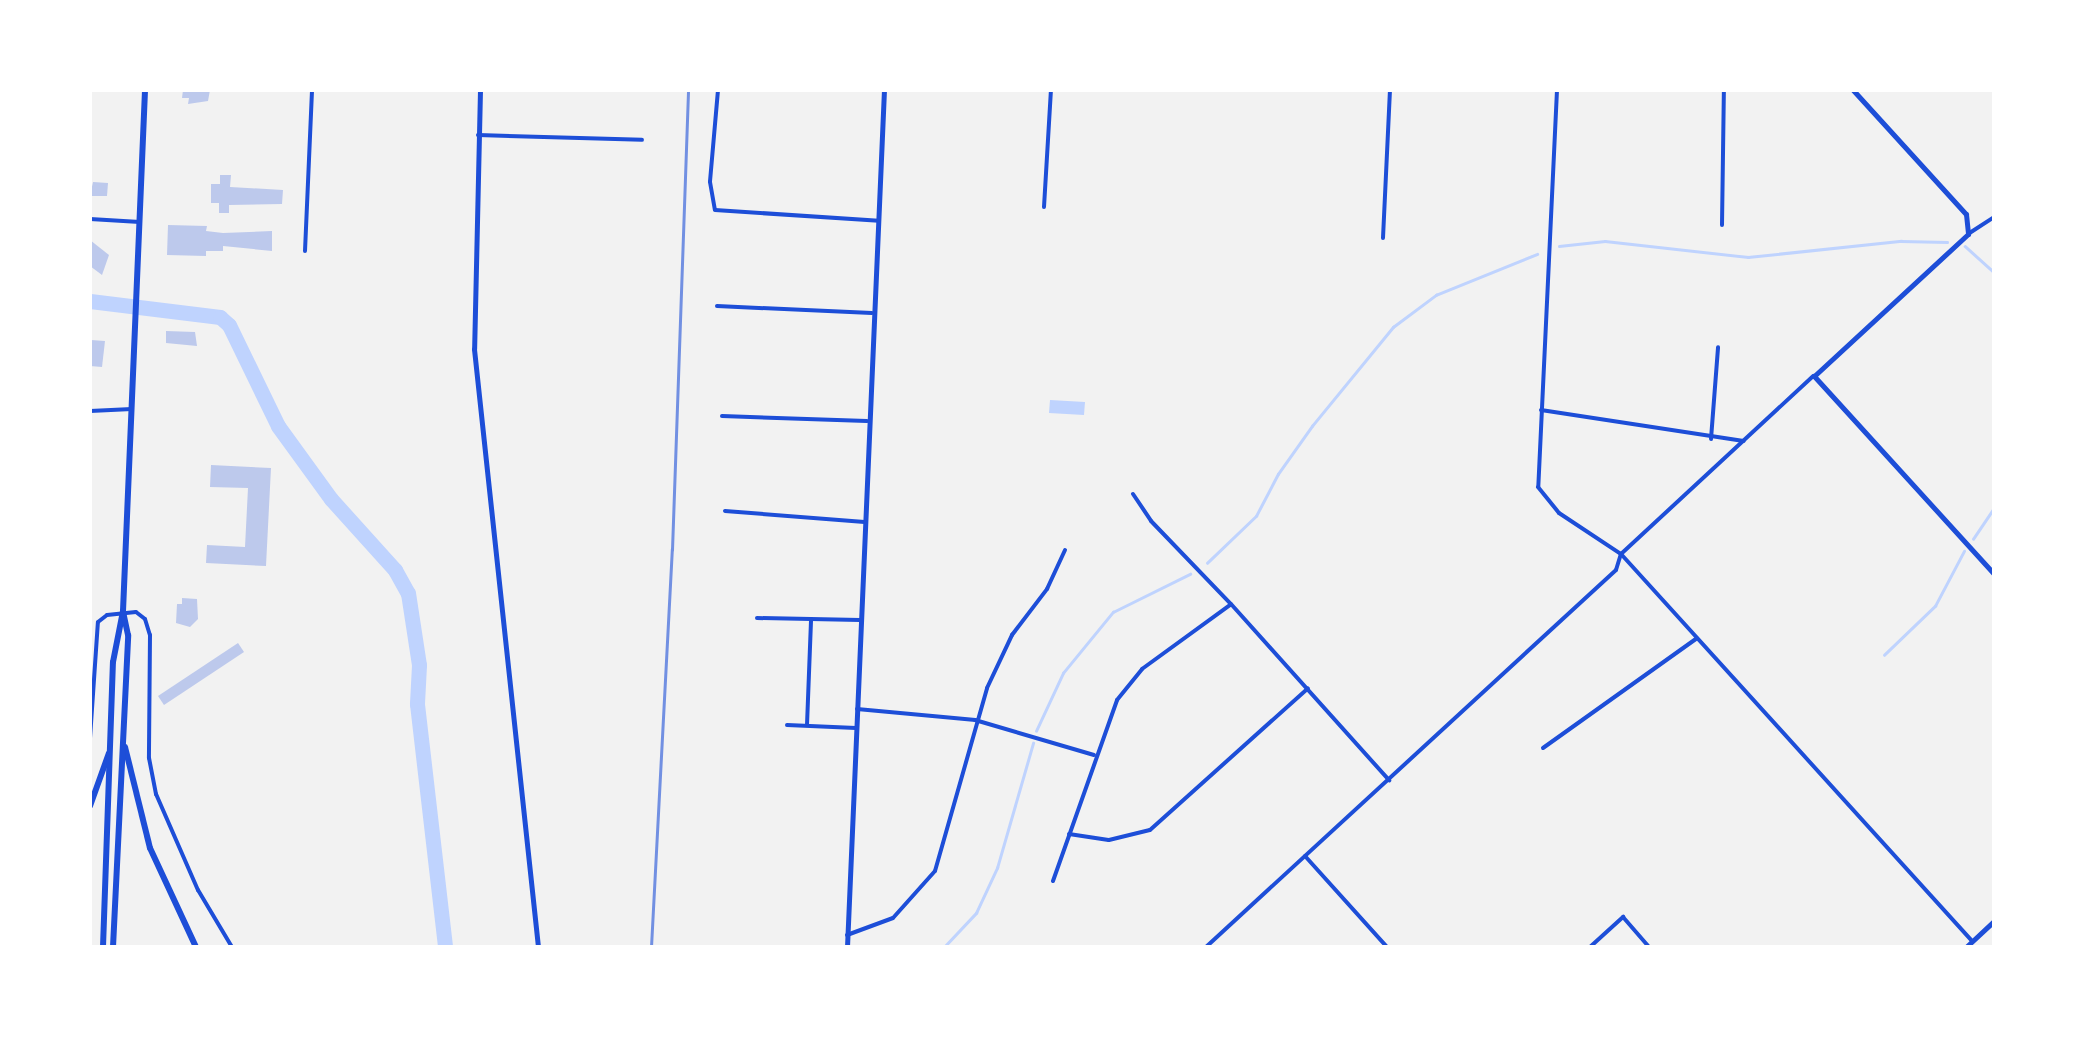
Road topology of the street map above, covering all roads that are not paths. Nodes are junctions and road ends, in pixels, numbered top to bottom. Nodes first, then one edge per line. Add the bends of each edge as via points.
1 (145, 90) edge
2 (312, 90) edge
3 (480, 90) edge
4 (718, 90) edge
5 (884, 90) edge
6 (1051, 90) edge
7 (1390, 90) edge
8 (1557, 90) edge
9 (1724, 90) edge
10 (1756, 90) edge
11 (1823, 90) edge
12 (1853, 90) edge
13 (478, 135) junction
14 (642, 140) dead end
15 (1044, 207) dead end
16 (1994, 217) edge
17 (90, 219) edge
18 (878, 221) junction
19 (140, 222) junction
20 (1722, 225) dead end
21 (1968, 234) junction
22 (1383, 238) dead end
23 (305, 251) dead end
24 (717, 306) dead end
25 (872, 313) junction
26 (1718, 347) dead end
27 (1814, 376) junction
28 (132, 409) junction
29 (1541, 410) junction
30 (90, 411) edge
31 (722, 416) dead end
32 (867, 422) junction
33 (1711, 438) junction
34 (1746, 442) junction
35 (1133, 494) dead end
36 (725, 511) dead end
37 (865, 522) junction
38 (1065, 550) dead end
39 (1621, 554) junction
40 (1994, 574) edge
41 (1232, 604) junction
42 (122, 611) junction
43 (757, 618) dead end
44 (811, 619) junction
45 (860, 620) junction
46 (1698, 638) junction
47 (1308, 688) junction
48 (857, 710) junction
49 (92, 717) edge
50 (975, 720) junction
51 (807, 725) junction
52 (787, 726) dead end
53 (856, 728) junction
54 (122, 737) junction
55 (90, 738) edge
56 (111, 747) junction
57 (1544, 748) dead end
58 (1094, 754) junction
59 (1388, 780) junction
60 (90, 806) edge
61 (1069, 834) junction
62 (1304, 856) junction
63 (1054, 880) dead end
64 (1994, 921) edge
65 (848, 936) junction
66 (1972, 941) junction
67 (102, 947) edge
68 (112, 947) edge
69 (196, 947) edge
70 (232, 947) edge
71 (538, 947) edge
72 (847, 947) edge
73 (1206, 947) edge
74 (1387, 947) edge
75 (1590, 947) edge
76 (1650, 947) edge
77 (1966, 947) edge

1 - 19 main road
2 - 23 street
3 - 13 street
4 - 18 street via 710,182 716,210
5 - 18 street
6 - 15 street
7 - 22 street
8 - 29 street
9 - 20 street
10 - 11 street
12 - 21 street via 1966,214
13 - 14 street
13 - 71 street via 474,349
16 - 21 street
17 - 19 street
18 - 25 street
19 - 28 main road
21 - 27 street
24 - 25 street
25 - 32 street
26 - 33 street
27 - 34 street
27 - 40 street
28 - 30 street
28 - 42 main road
29 - 33 street
29 - 39 street via 1538,487 1549,505
31 - 32 street
32 - 37 street
33 - 34 street
34 - 39 street
35 - 41 street via 1151,522
36 - 37 street
37 - 45 street
38 - 50 street via 1047,589 1000,656
39 - 46 street
39 - 59 street via 1616,570
41 - 47 street
41 - 58 street via 1128,684
42 - 49 street via 98,622
42 - 54 main road via 128,635
42 - 56 main road via 115,635
42 - 70 street via 144,620 150,635 148,758 156,794 198,890
43 - 44 street
44 - 45 street
44 - 51 street
45 - 48 street
46 - 57 street
46 - 66 street
47 - 59 street
47 - 61 street via 1150,830 1109,840
48 - 50 street
48 - 53 street
49 - 55 street
50 - 58 street
50 - 65 street via 935,871 893,918
51 - 52 street
51 - 53 street
53 - 65 street
54 - 68 main road
54 - 69 main road via 150,848
56 - 60 main road
56 - 67 main road
58 - 61 street
59 - 62 street
61 - 63 street
62 - 73 street
62 - 74 street
64 - 66 street
65 - 72 street
66 - 77 street
75 - 76 street via 1624,917

